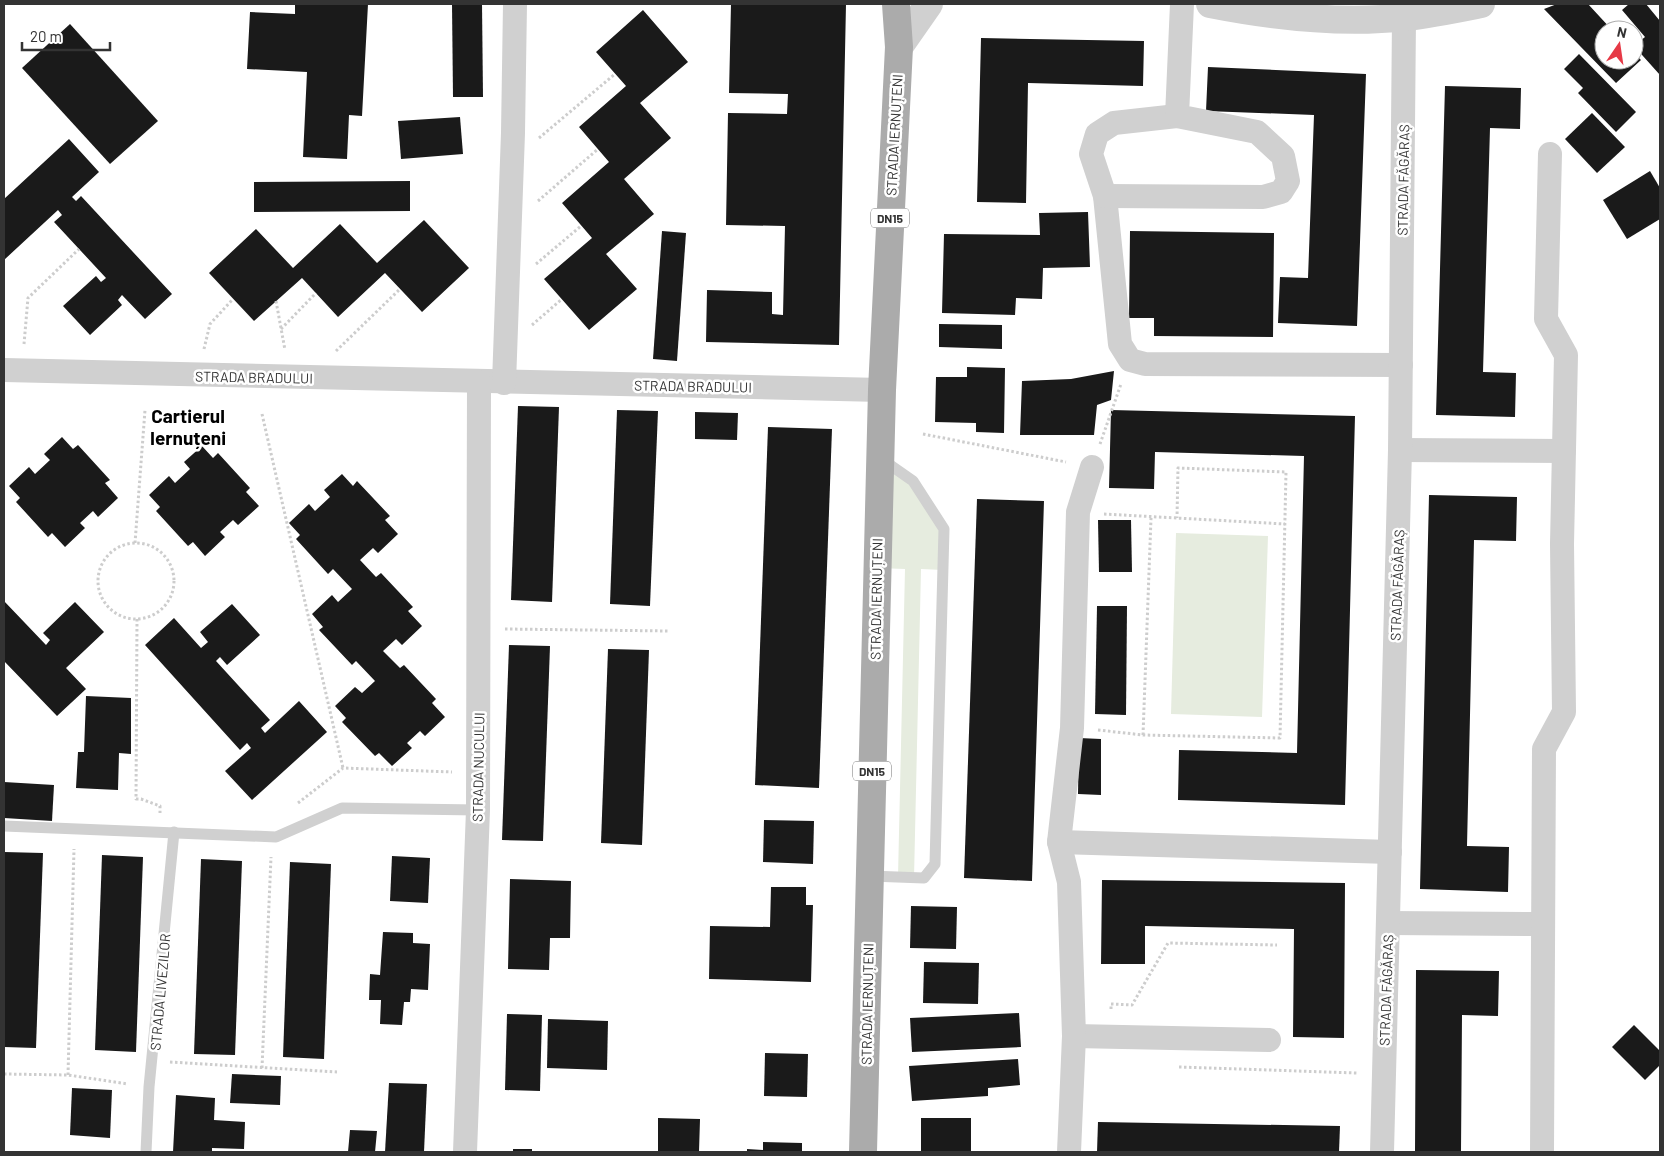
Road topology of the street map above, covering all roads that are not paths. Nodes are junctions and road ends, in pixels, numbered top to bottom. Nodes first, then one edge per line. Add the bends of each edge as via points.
1 (515, 4) edge
2 (896, 4) edge
3 (911, 4) edge
4 (929, 4) edge
5 (1182, 4) edge
6 (1210, 4) edge
7 (1481, 4) edge
8 (1404, 18) junction
9 (899, 47) junction
10 (1177, 116) junction
11 (1550, 154) dead end
12 (1105, 196) junction
13 (1401, 366) junction
14 (4, 370) edge
15 (480, 382) junction
16 (504, 383) junction
17 (882, 390) junction
18 (1400, 450) junction
19 (1564, 451) junction
20 (880, 458) junction
21 (1092, 467) road end
22 (478, 810) junction
23 (4, 826) edge
24 (174, 832) junction
25 (1059, 842) junction
26 (1390, 852) junction
27 (870, 876) junction
28 (1388, 923) junction
29 (1543, 924) junction
30 (1074, 1036) junction
31 (1269, 1040) dead end
32 (146, 1152) edge
33 (464, 1152) edge
34 (863, 1152) edge
35 (1070, 1152) edge
36 (1382, 1152) edge
37 (1542, 1152) edge

1 - 16 street
2 - 9 main road, STRADA IERNUȚENI / DN15
3 - 9 main road, STRADA IERNUȚENI / DN15
4 - 9 street
5 - 10 street
6 - 8 street via 1328,18
7 - 8 street
8 - 13 street, STRADA FĂGĂRAȘ
9 - 17 main road, STRADA IERNUȚENI / DN15
10 - 12 street via 1114,123 1097,134 1091,154
10 - 12 street via 1257,132 1282,156 1288,181 1281,192 1262,197
11 - 19 street via 1546,319 1566,355
12 - 13 street via 1120,344 1130,360 1145,364
13 - 18 street, STRADA FĂGĂRAȘ
14 - 15 street, STRADA BRADULUI
15 - 16 street, STRADA BRADULUI
15 - 22 street, STRADA NUCULUI
16 - 17 street, STRADA BRADULUI
17 - 20 main road, STRADA IERNUȚENI / DN15
18 - 19 street
18 - 26 street, STRADA FĂGĂRAȘ
19 - 29 street via 1564,712 1544,749
20 - 27 main road, STRADA IERNUȚENI / DN15
20 - 27 lane via 913,481 944,529 944,545 935,864 924,878
21 - 25 street via 1078,512 1072,728
22 - 24 lane via 342,808 276,837
22 - 33 street, STRADA NUCULUI
23 - 24 lane
24 - 32 lane, STRADA LIVEZILOR via 149,1087
25 - 26 street
25 - 30 street via 1069,882
26 - 28 street, STRADA FĂGĂRAȘ
27 - 34 main road, STRADA IERNUȚENI / DN15
28 - 29 street
28 - 36 street, STRADA FĂGĂRAȘ
29 - 37 street
30 - 31 street
30 - 35 street

